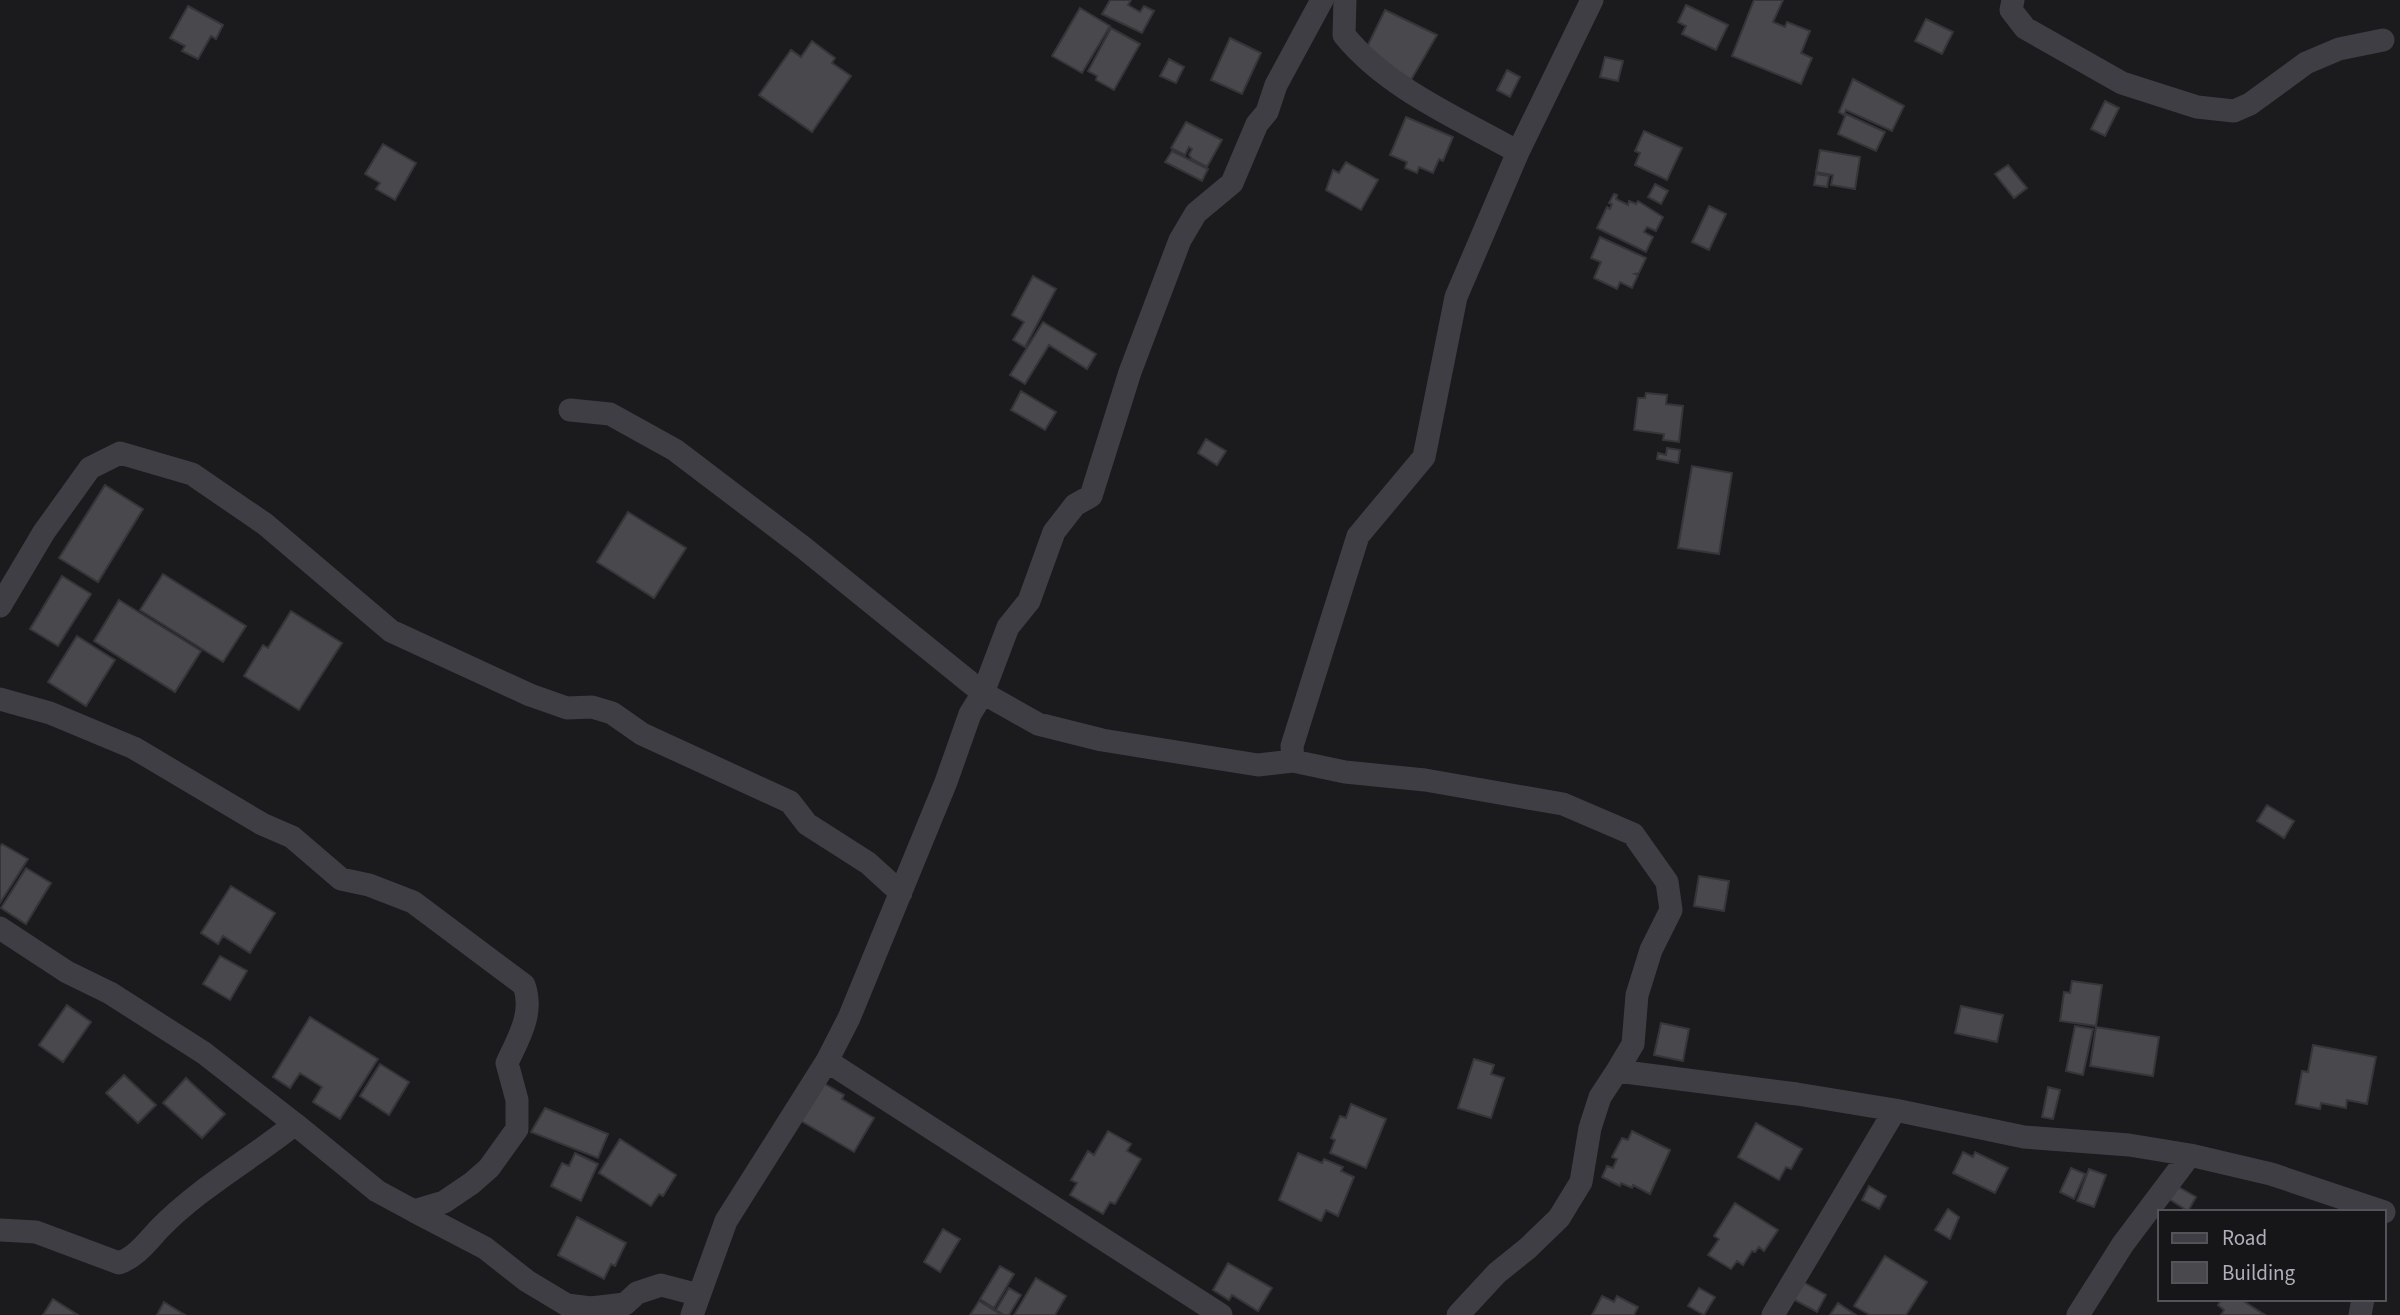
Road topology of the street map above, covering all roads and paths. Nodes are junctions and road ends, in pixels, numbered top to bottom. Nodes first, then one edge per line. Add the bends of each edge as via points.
1 (1322, 0) edge
2 (1345, 0) edge
3 (1592, 0) edge
4 (2013, 0) edge
5 (2383, 40) dead end
6 (1518, 152) junction
7 (570, 410) dead end
8 (0, 606) edge
9 (983, 692) junction
10 (0, 699) edge
11 (1293, 761) junction
12 (901, 893) junction
13 (0, 928) edge
14 (827, 1061) junction
15 (1617, 1071) junction
16 (1895, 1110) junction
17 (295, 1124) junction
18 (2190, 1156) junction
19 (414, 1210) junction
20 (2379, 1210) edge
21 (0, 1230) edge
22 (696, 1305) edge
23 (1221, 1315) edge
24 (1458, 1315) edge
25 (1773, 1315) edge
26 (2078, 1315) edge

1 - 9 street via 1276,85 1232,183 1196,213 1180,240 1130,372 1091,496 1075,505 1054,532 1029,601 1008,627
2 - 6 street via 1344,35 1366,61 1422,99
3 - 6 street
4 - 5 street via 2011,10 2025,29 2122,83 2197,107 2234,111 2306,63 2339,49
6 - 11 street via 1455,297 1424,457 1359,536 1292,746
7 - 9 street via 610,414 675,450
8 - 12 street via 90,468 120,453 148,459 192,474 265,524 391,631 530,695 567,708 592,707 612,713 642,734 790,802 807,824 868,863
9 - 11 street via 1038,724 1102,740 1258,765
9 - 12 street via 970,714
10 - 19 street via 89,727 134,748 292,837 341,879 413,902 524,985 530,1000 507,1063 517,1100 517,1129 489,1168 472,1182 444,1202
11 - 15 street via 1563,804 1633,834 1667,882 1671,910 1651,950 1637,995 1633,1044
12 - 14 street
13 - 17 street via 204,1052
14 - 22 street via 726,1221
14 - 23 street
15 - 16 street
15 - 24 street via 1600,1097 1581,1182 1559,1218
16 - 18 street via 2024,1137 2129,1145
16 - 25 street
17 - 19 street via 377,1191
17 - 21 street via 218,1177 130,1259 118,1263 36,1232
18 - 20 street via 2271,1174
18 - 26 street via 2123,1244
19 - 22 street via 485,1248 567,1305 625,1304 637,1293 661,1285

